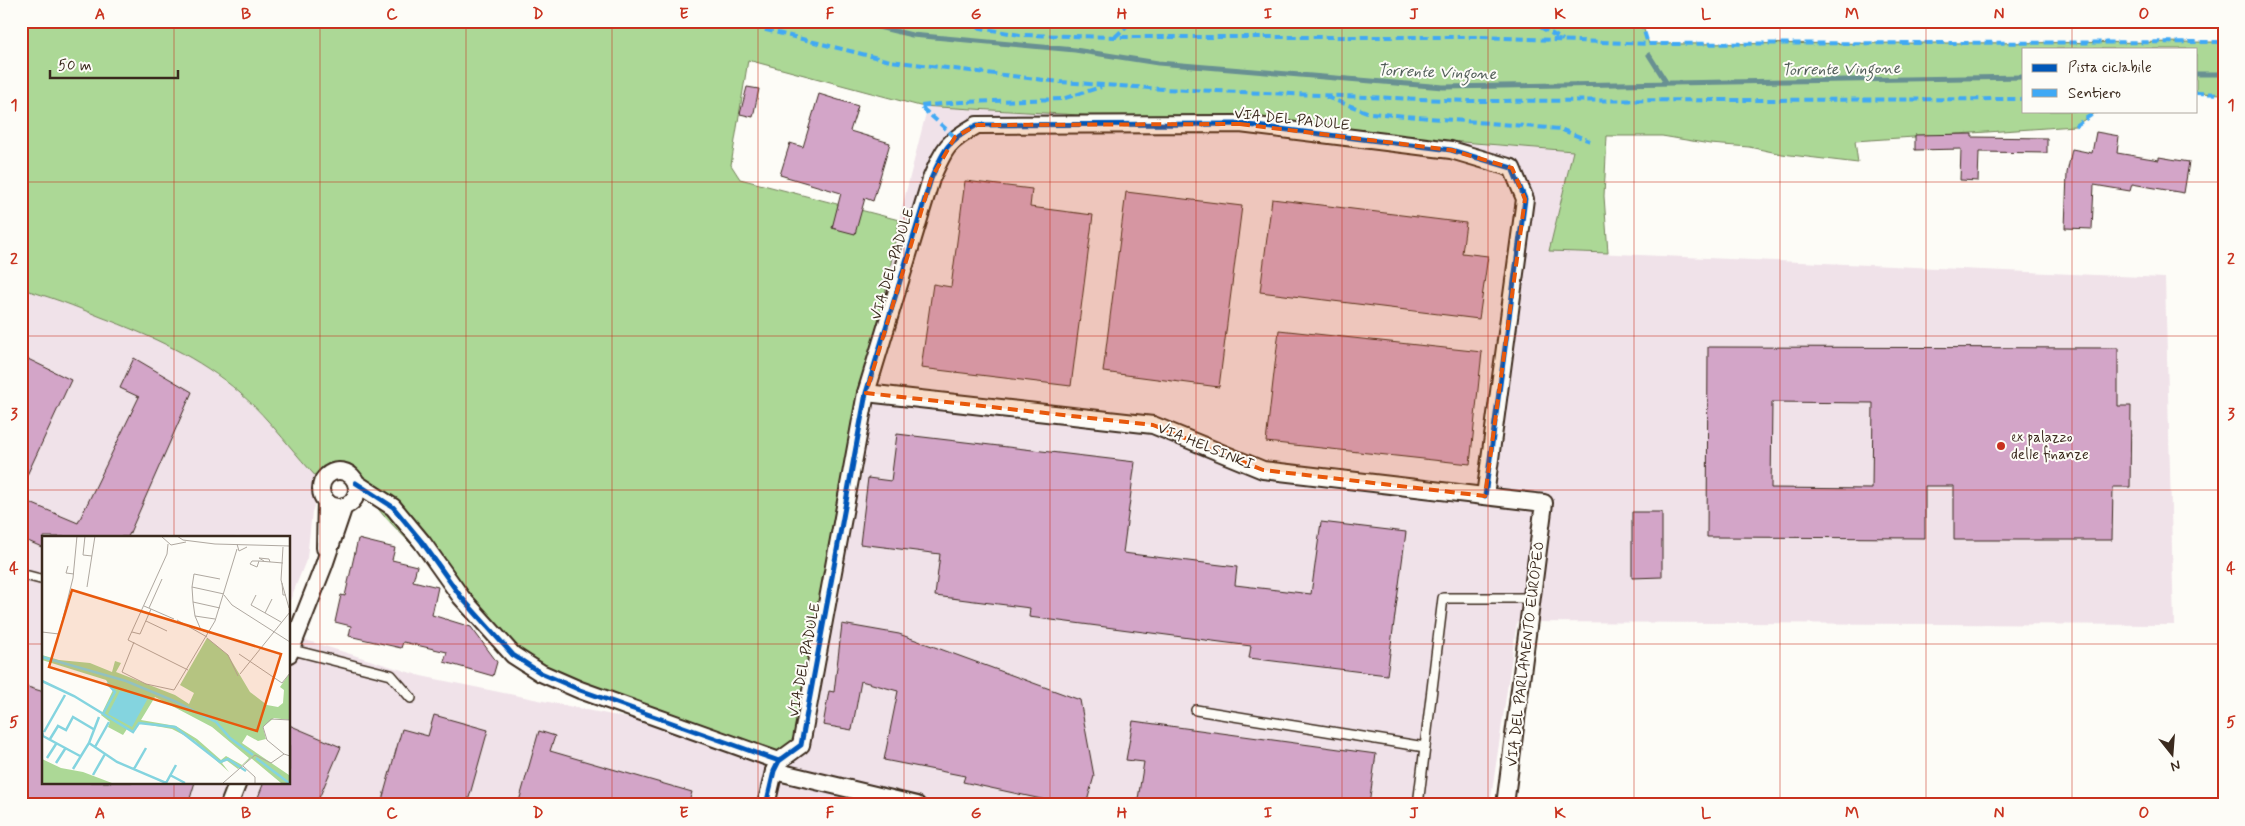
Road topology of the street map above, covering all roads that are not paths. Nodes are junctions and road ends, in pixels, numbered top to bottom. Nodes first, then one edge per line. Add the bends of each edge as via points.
1 (866, 393) junction
2 (356, 483) junction
3 (1485, 496) junction
4 (326, 501) junction
5 (1544, 503) joint
6 (344, 506) junction
7 (324, 566) junction
8 (21, 574) edge
9 (42, 579) edge
10 (1532, 598) junction
11 (290, 649) edge
12 (290, 651) edge
13 (411, 698) dead end
14 (1196, 710) dead end
15 (1425, 747) junction
16 (776, 766) junction
17 (237, 784) edge
18 (229, 805) edge
19 (766, 805) edge
20 (917, 805) edge
21 (1418, 805) edge
22 (1505, 805) edge

1 - 3 street, VIA HELSINKI via 1154,424 1263,470
1 - 3 street, VIA DEL PADULE via 931,179 943,152 955,137 977,125 1240,124 1451,150 1512,168 1525,199
1 - 16 street, VIA DEL PADULE via 801,744
2 - 4 street via 347,473 332,473 324,479 321,488
2 - 6 street via 356,495 350,504
2 - 16 street via 393,507 461,597 513,655 541,673 580,690
3 - 5 street, VIA HELSINKI
4 - 6 street via 334,506
4 - 7 street
5 - 10 street, VIA DEL PARLAMENTO EUROPEO
6 - 7 street
7 - 11 street
8 - 9 lane
10 - 15 lane via 1443,598
10 - 22 street, VIA DEL PARLAMENTO EUROPEO
12 - 13 lane via 391,675
14 - 15 lane
15 - 21 lane
16 - 19 street
16 - 20 street
17 - 18 street

